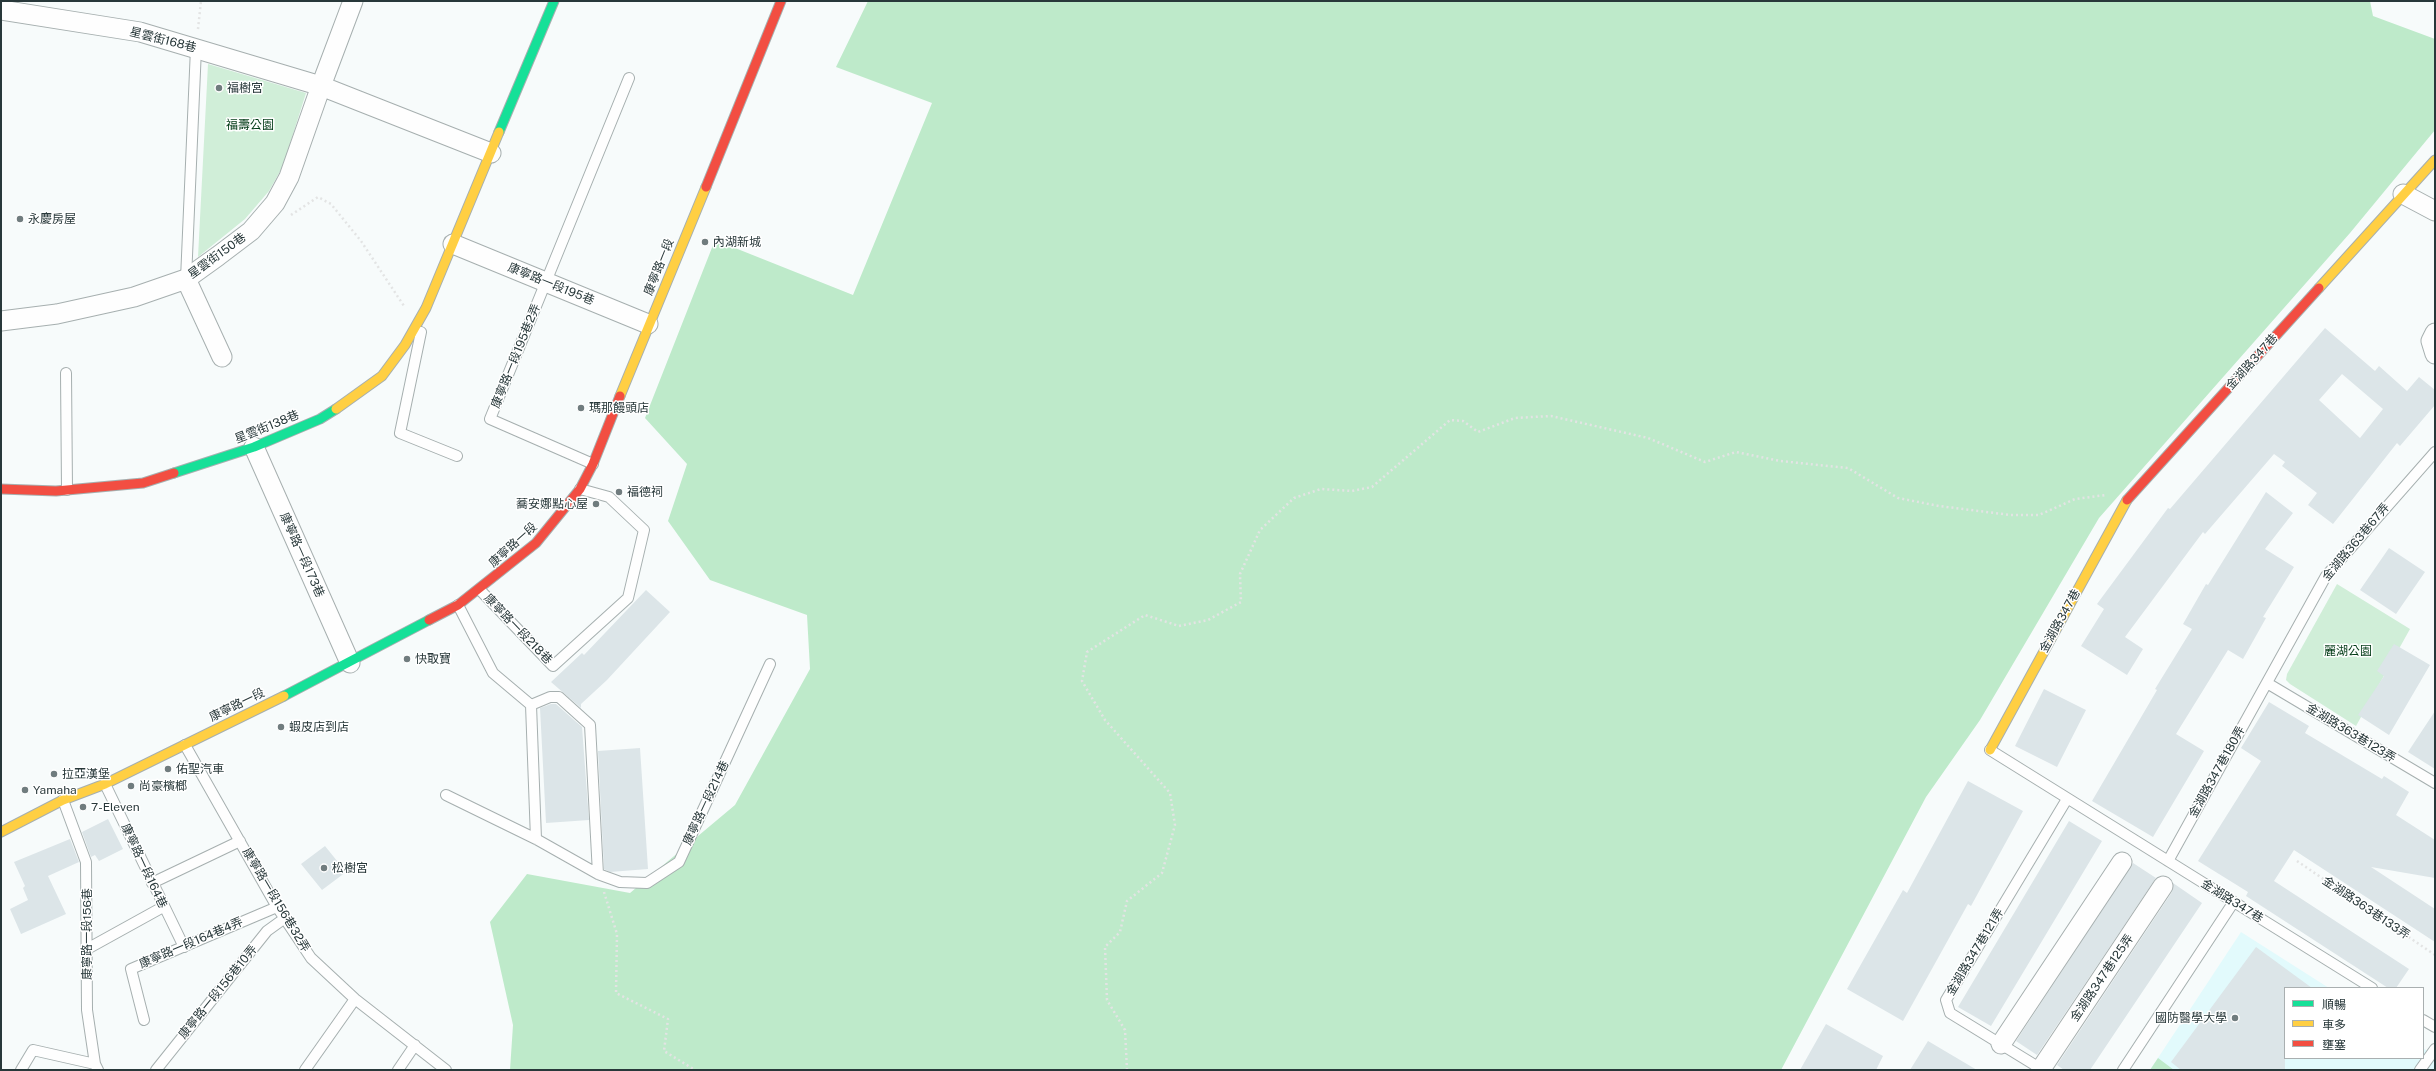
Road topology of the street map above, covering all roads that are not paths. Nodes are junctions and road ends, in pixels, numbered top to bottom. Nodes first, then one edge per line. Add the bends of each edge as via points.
1 (353, 1) edge
2 (554, 1) edge
3 (781, 1) edge
4 (1, 10) edge
5 (196, 48) junction
6 (629, 78) dead end
7 (321, 86) junction
8 (491, 153) junction
9 (2435, 160) edge
10 (2403, 194) junction
11 (2435, 211) edge
12 (453, 244) junction
13 (186, 279) junction
14 (546, 281) junction
15 (426, 308) junction
16 (1, 321) edge
17 (648, 324) junction
18 (2435, 333) edge
19 (2435, 354) edge
20 (222, 357) dead end
21 (66, 373) dead end
22 (254, 447) junction
23 (2435, 452) edge
24 (457, 456) dead end
25 (593, 464) junction
26 (580, 489) junction
27 (1, 490) edge
28 (67, 490) junction
29 (480, 590) junction
30 (458, 605) junction
31 (350, 663) junction
32 (770, 664) dead end
33 (2267, 683) junction
34 (531, 705) junction
35 (185, 745) junction
36 (1990, 750) joint
37 (105, 784) junction
38 (2435, 784) edge
39 (446, 795) dead end
40 (2067, 799) junction
41 (63, 800) junction
42 (1, 832) edge
43 (536, 839) junction
44 (240, 842) junction
45 (2168, 861) junction
46 (2122, 862) dead end
47 (598, 874) junction
48 (152, 883) junction
49 (2163, 886) dead end
50 (2233, 903) junction
51 (163, 907) junction
52 (277, 907) junction
53 (285, 918) junction
54 (184, 946) junction
55 (87, 949) junction
56 (2370, 987) edge
57 (355, 999) junction
58 (144, 1020) dead end
59 (2424, 1021) edge
60 (2435, 1027) edge
61 (415, 1044) junction
62 (2001, 1044) junction
63 (2435, 1050) edge
64 (97, 1067) edge
65 (2042, 1069) edge
66 (21, 1070) edge
67 (156, 1070) edge
68 (305, 1070) edge
69 (398, 1070) edge
70 (446, 1070) edge
71 (2123, 1070) edge
72 (2420, 1070) edge

1 - 7 street, 星雲街150巷
2 - 8 street, 星雲街138巷
3 - 17 street, 康寧路一段
4 - 5 street, 星雲街168巷 via 140,32
5 - 7 street, 星雲街168巷
5 - 13 lane
6 - 14 lane, 康寧路一段195巷2弄
7 - 8 street
7 - 13 street, 星雲街150巷 via 289,177 275,203 251,230
8 - 12 street, 星雲街138巷
9 - 10 street, 金湖路347巷
10 - 11 street
10 - 36 street, 金湖路347巷 via 2126,501
12 - 14 street, 康寧路一段195巷
12 - 15 street, 星雲街138巷
13 - 16 street, 星雲街150巷 via 127,298 57,314
13 - 20 street
14 - 17 street, 康寧路一段195巷
14 - 25 lane, 康寧路一段195巷2弄 via 490,419
15 - 22 street, 星雲街138巷 via 405,345 382,376 351,400 320,419
15 - 24 lane via 400,433
17 - 25 street, 康寧路一段
18 - 19 street via 2430,341
21 - 28 lane
22 - 28 street, 星雲街138巷 via 143,483
22 - 31 street, 康寧路一段173巷
23 - 33 lane, 金湖路363巷67弄 via 2326,576
25 - 26 street, 康寧路一段
26 - 29 street, 康寧路一段 via 536,543
26 - 29 lane, 康寧路一段218巷 via 609,497 644,530 628,598 553,666
27 - 28 street, 星雲街138巷
29 - 30 street, 康寧路一段
30 - 31 street, 康寧路一段
30 - 34 lane via 493,673
31 - 35 street, 康寧路一段
32 - 47 lane, 康寧路一段214巷 via 679,862 647,883 620,882
33 - 38 lane, 金湖路363巷123弄
33 - 45 lane, 金湖路347巷180弄
34 - 43 lane
34 - 47 lane via 550,697 559,697 590,725
35 - 37 street, 康寧路一段
35 - 44 lane, 康寧路一段156巷32弄
36 - 40 lane, 金湖路347巷
37 - 41 street, 康寧路一段
37 - 48 lane, 康寧路一段164巷
39 - 43 lane, 康寧路一段214巷
40 - 45 lane, 金湖路347巷
40 - 62 lane, 金湖路347巷121弄 via 1946,1000 1950,1013
41 - 42 street, 康寧路一段
41 - 55 lane, 康寧路一段156巷 via 86,862
43 - 47 lane, 康寧路一段214巷
44 - 48 lane
44 - 52 lane, 康寧路一段156巷32弄
45 - 50 lane, 金湖路347巷
46 - 62 street
48 - 51 lane, 康寧路一段164巷
49 - 65 street, 金湖路347巷125弄
50 - 56 lane, 金湖路347巷
50 - 71 lane
51 - 54 lane, 康寧路一段164巷
51 - 55 lane
52 - 53 lane, 康寧路一段156巷32弄
52 - 54 lane, 康寧路一段164巷4弄
53 - 57 lane, 康寧路一段156巷32弄 via 311,958
53 - 67 lane, 康寧路一段156巷10弄 via 267,932
54 - 58 lane, 康寧路一段164巷4弄 via 131,969
55 - 64 lane, 康寧路一段156巷 via 88,1010
57 - 61 lane, 康寧路一段156巷32弄
57 - 68 lane
59 - 60 lane
61 - 69 lane
61 - 70 lane, 康寧路一段156巷32弄
62 - 65 lane, 金湖路347巷121弄
63 - 72 lane
64 - 66 lane via 33,1050

